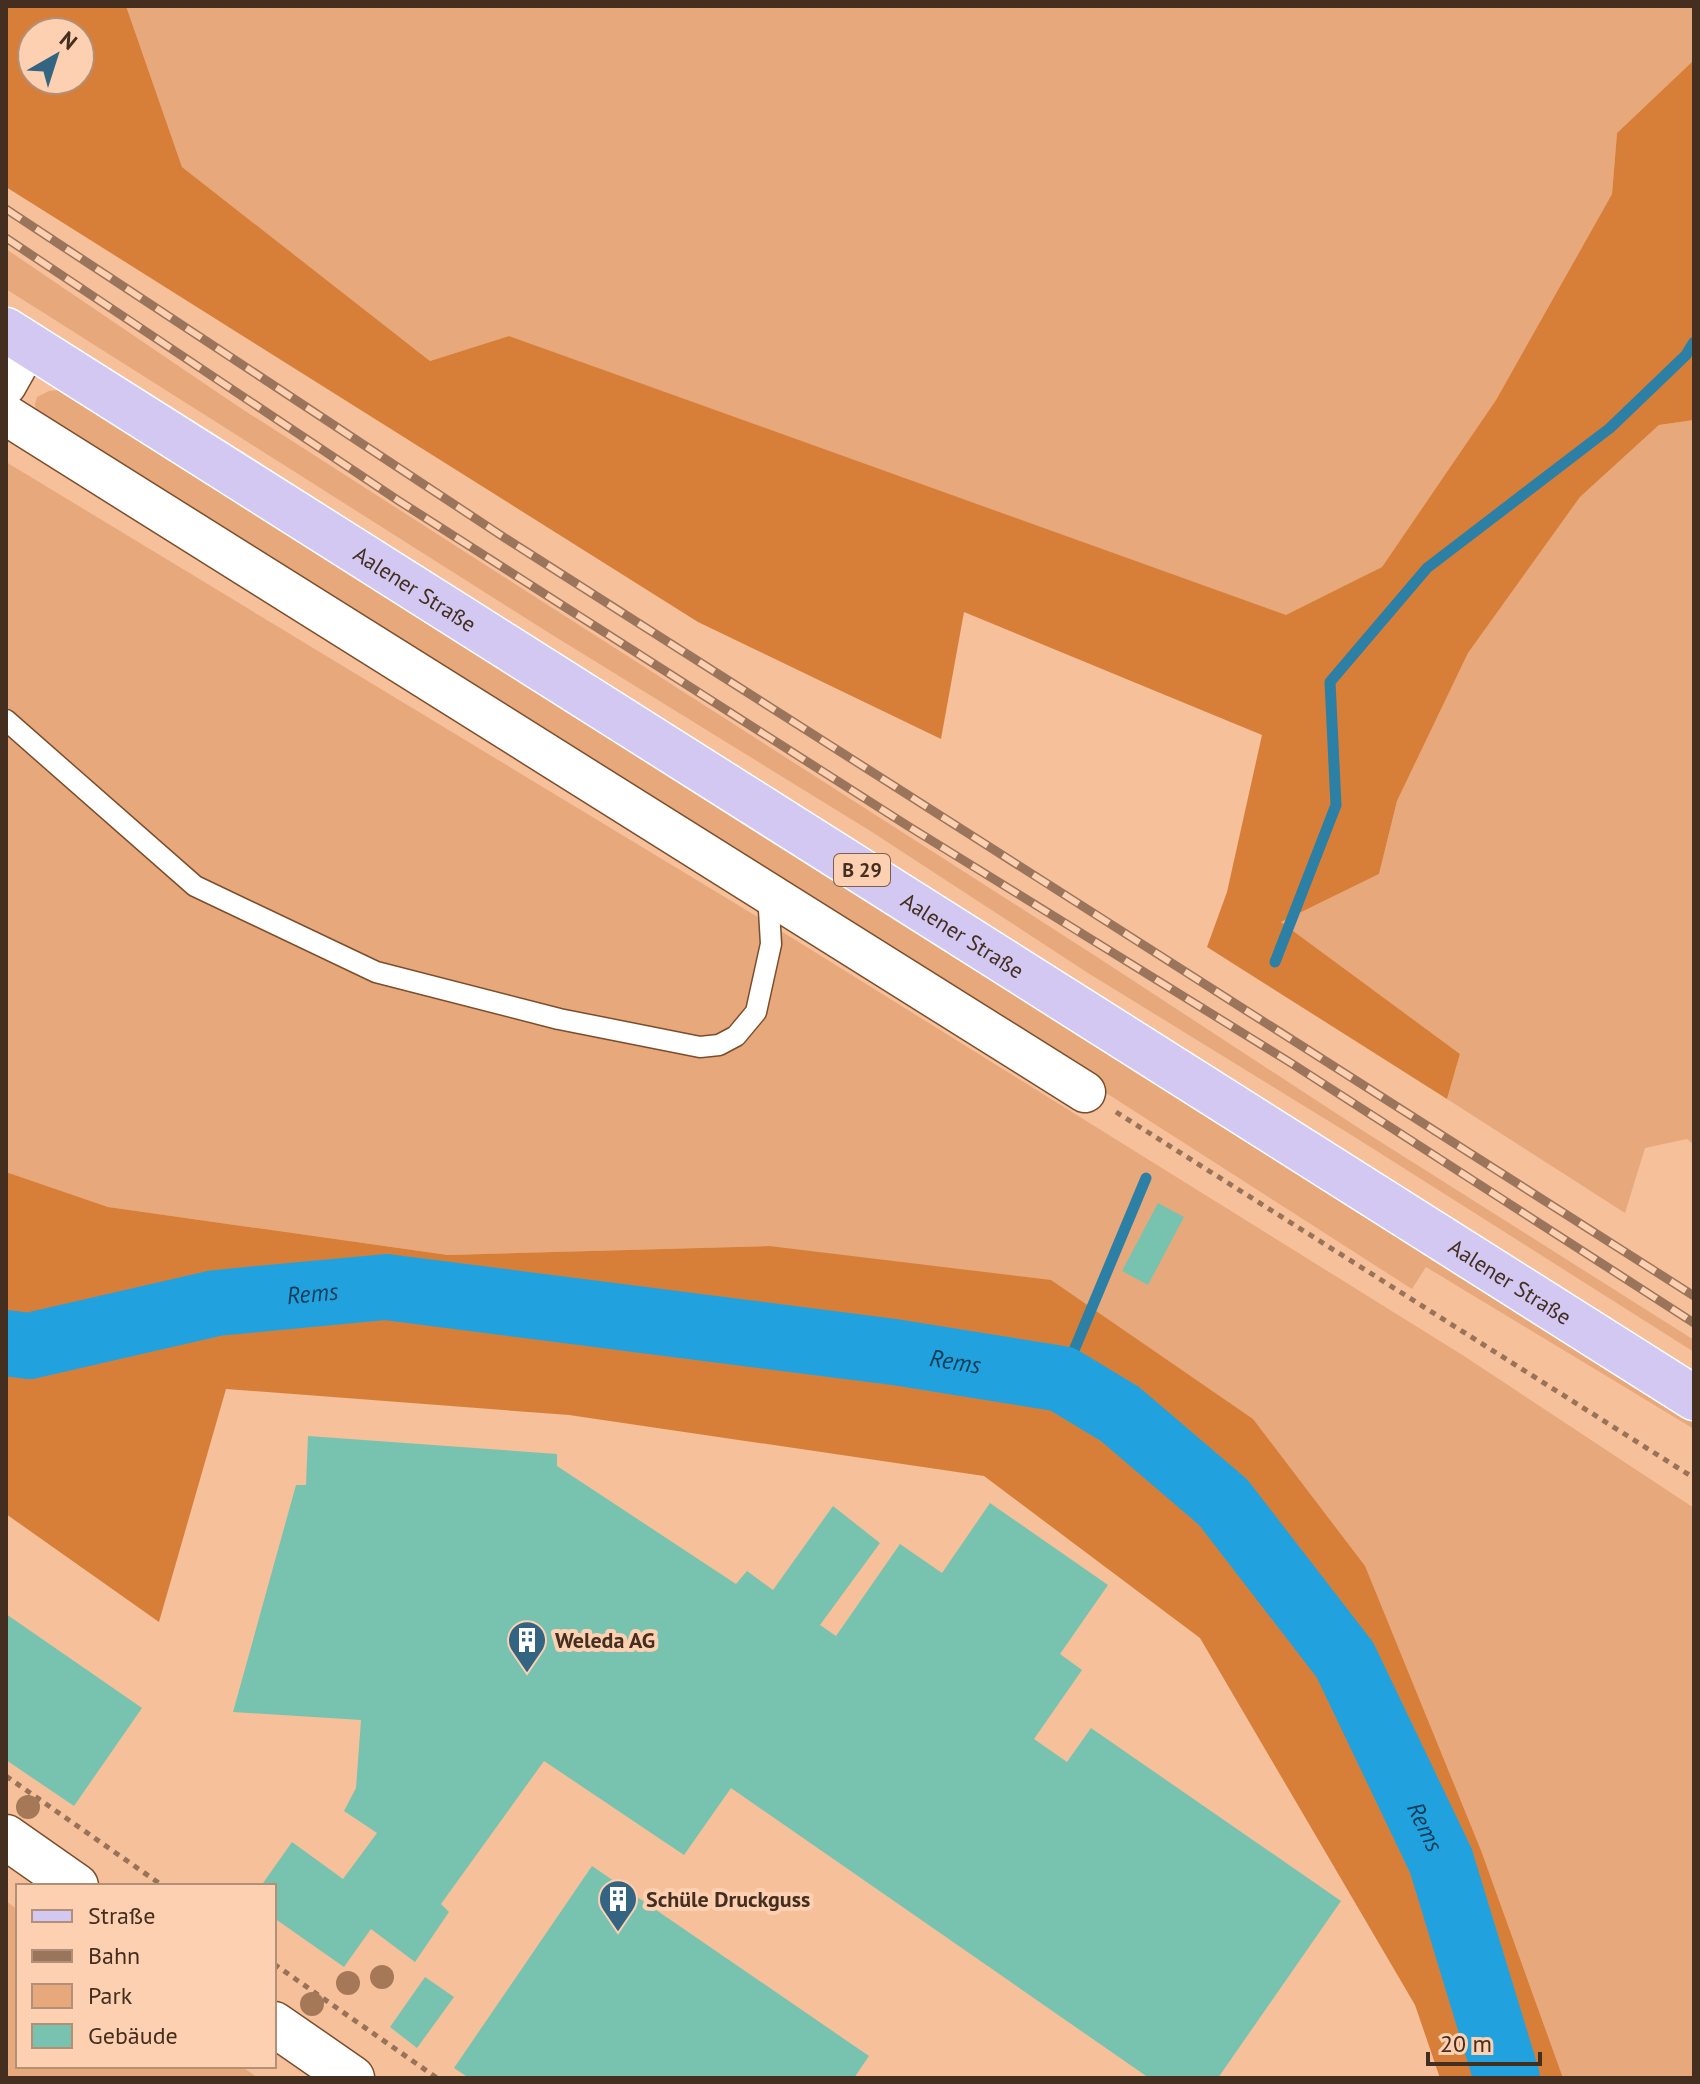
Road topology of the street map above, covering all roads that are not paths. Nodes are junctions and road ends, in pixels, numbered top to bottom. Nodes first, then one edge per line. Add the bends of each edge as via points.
1 (17, 337) edge
2 (6, 385) edge
3 (6, 415) edge
4 (6, 720) edge
5 (768, 893) junction
6 (1085, 1092) road end
7 (1694, 1398) edge
8 (6, 1837) edge
9 (73, 1884) edge
10 (276, 2025) edge
11 (352, 2078) edge

1 - 2 street, Aalener Straße
1 - 7 main road, Aalener Straße / B 29
3 - 5 street
4 - 5 lane via 195,886 376,972 559,1019 700,1047 736,1036 756,1012 771,944
5 - 6 street
8 - 9 street
10 - 11 street

